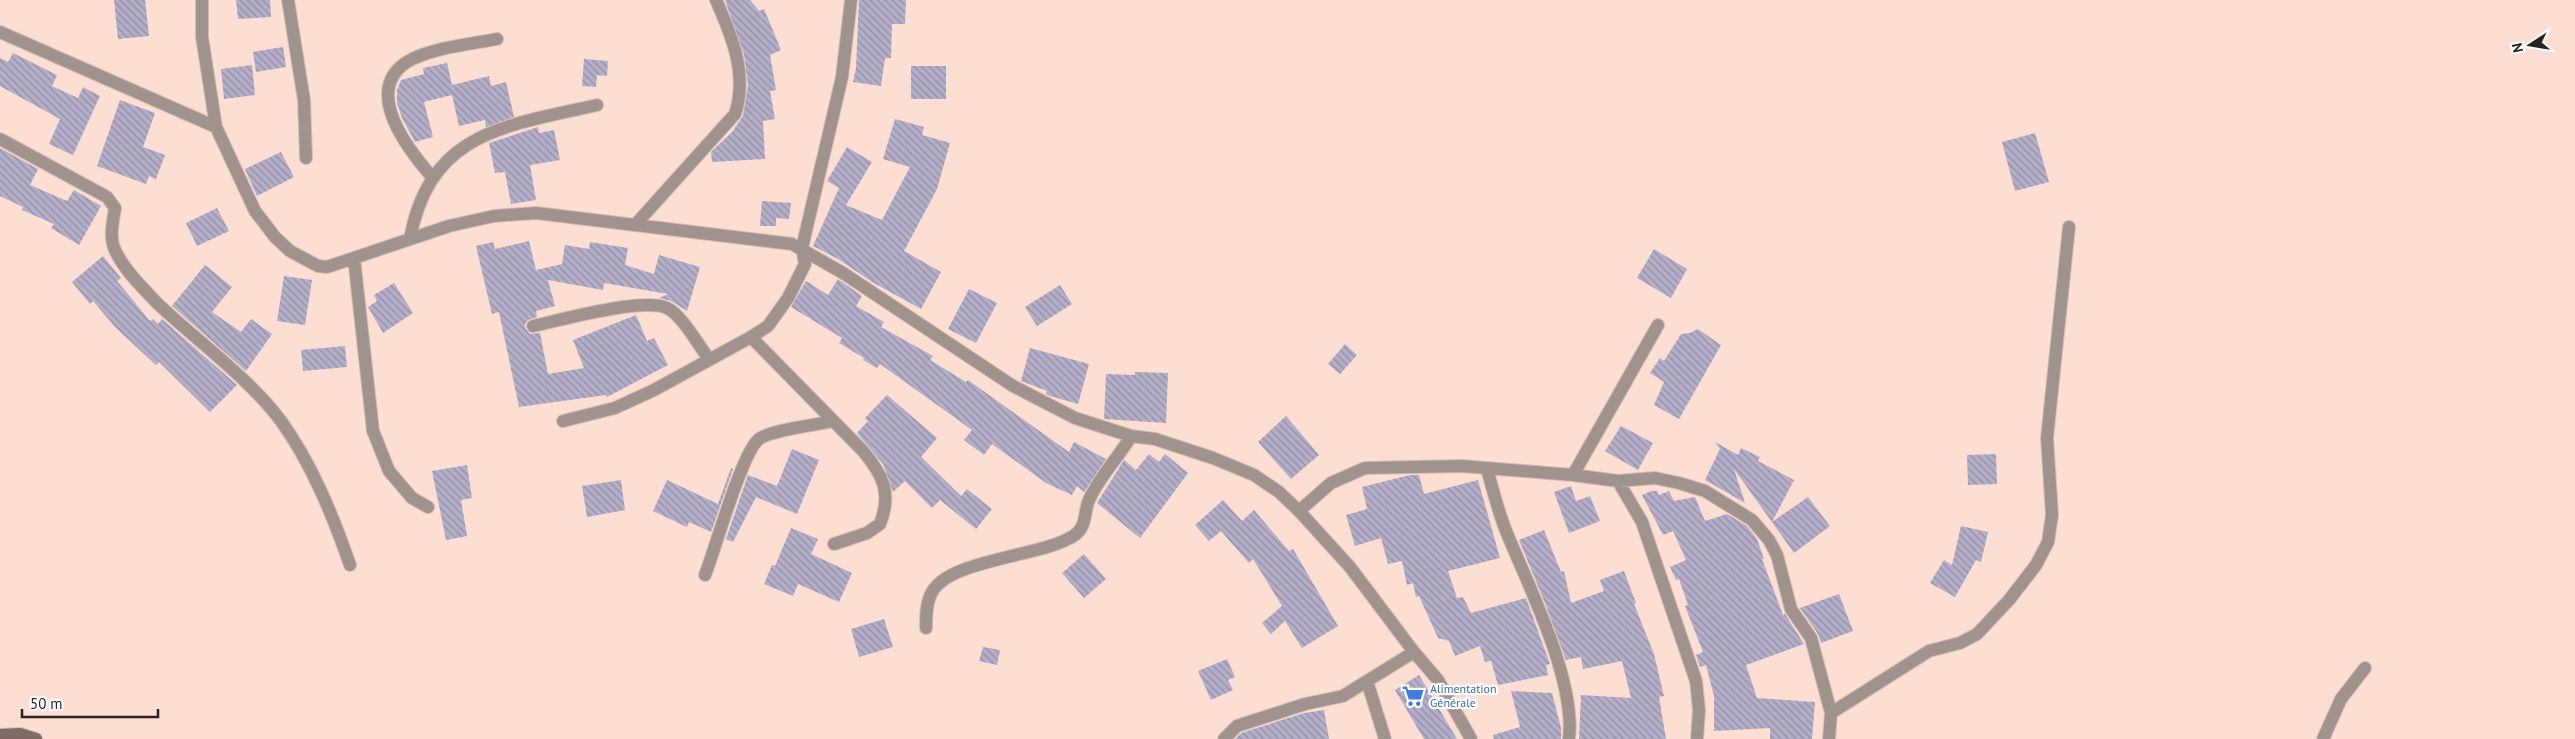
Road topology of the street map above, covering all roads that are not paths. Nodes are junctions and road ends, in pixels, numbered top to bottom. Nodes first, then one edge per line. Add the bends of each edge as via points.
1 (202, 0) edge
2 (288, 0) edge
3 (716, 0) edge
4 (851, 0) edge
5 (0, 32) edge
6 (497, 39) dead end
7 (597, 105) dead end
8 (216, 127) junction
9 (0, 139) edge
10 (306, 158) dead end
11 (433, 178) junction
12 (635, 225) junction
13 (2069, 227) dead end
14 (410, 239) junction
15 (802, 248) junction
16 (354, 258) junction
17 (1658, 325) dead end
18 (533, 326) dead end
19 (751, 338) junction
20 (709, 359) junction
21 (563, 421) dead end
22 (834, 421) junction
23 (1131, 436) junction
24 (1487, 469) junction
25 (1573, 475) junction
26 (1618, 481) junction
27 (428, 507) dead end
28 (1299, 511) junction
29 (834, 544) dead end
30 (350, 565) dead end
31 (705, 575) dead end
32 (926, 628) dead end
33 (1414, 652) junction
34 (2365, 668) dead end
35 (1367, 681) junction
36 (1832, 712) junction
37 (0, 735) edge
38 (36, 739) edge
39 (1224, 739) edge
40 (1385, 739) edge
41 (1470, 739) edge
42 (1569, 739) edge
43 (1697, 739) edge
44 (1829, 739) edge
45 (2323, 739) edge

1 - 8 street via 202,37
2 - 10 street via 304,100
3 - 12 street via 740,69 739,102 735,114
4 - 15 street via 842,77
5 - 8 street
6 - 11 street via 409,61 392,77 390,108 394,124 404,143
7 - 11 street via 504,127 482,136 444,163
8 - 16 street via 247,197 275,237 290,251 318,266 327,267
9 - 30 street via 107,197 115,208 112,227 114,248 135,280 188,333 251,388 281,421 334,518
11 - 14 street via 420,202
12 - 14 street via 536,213 494,216
12 - 15 street via 784,242
13 - 36 street via 2047,438 2052,515 2048,542 2036,565 2009,600 1977,634 1960,643 1929,651
14 - 16 street
15 - 19 street via 805,264 791,286 788,298 768,326
15 - 23 street via 1013,386 1075,418
16 - 27 street via 373,431 389,471 412,498
17 - 25 street
18 - 20 street via 604,311 656,306 667,308 677,316
19 - 20 street
19 - 22 street
20 - 21 street via 615,408
22 - 29 street via 880,471 886,503 880,524 866,533
22 - 31 street via 758,439 741,469
23 - 28 street via 1155,439 1254,475
23 - 32 street via 1089,500 1084,523 1077,533 1065,540 1003,557 948,578 930,595
24 - 25 street
24 - 28 street via 1424,465 1365,468 1331,483
24 - 42 street via 1505,528 1557,660 1566,693
25 - 26 street
26 - 36 street via 1655,478 1705,491 1734,507 1758,527 1777,555 1791,609 1810,638
26 - 43 street via 1642,522 1696,681
28 - 33 street via 1350,567
33 - 35 street
33 - 41 street via 1438,680
34 - 45 street via 2341,699
35 - 39 street via 1343,696 1305,704 1237,726
35 - 40 street
36 - 44 street
37 - 38 main road via 20,734

